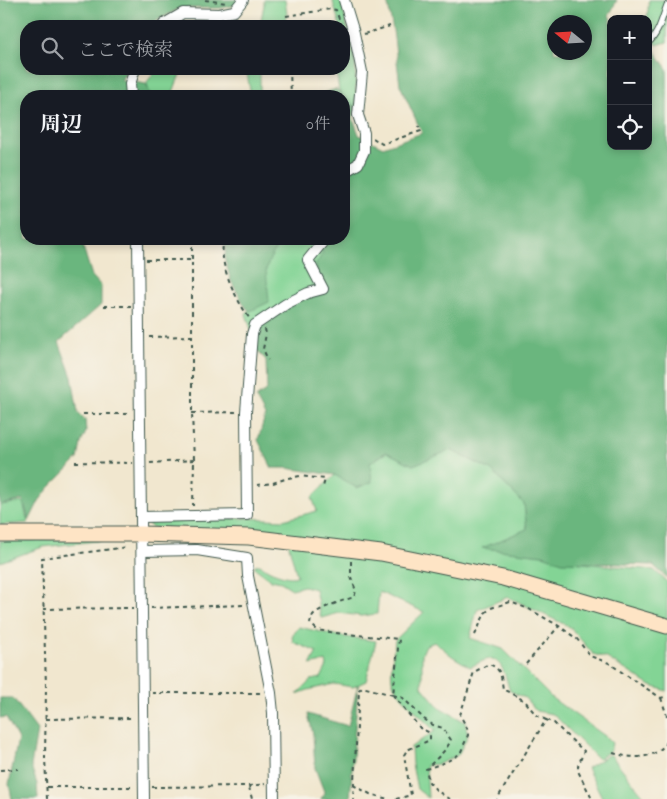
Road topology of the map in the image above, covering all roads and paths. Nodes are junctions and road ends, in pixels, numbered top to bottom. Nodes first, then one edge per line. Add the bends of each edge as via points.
1 (205, 0) edge
2 (243, 0) edge
3 (344, 0) edge
4 (229, 3) dead end
5 (667, 4) edge
6 (286, 16) dead end
7 (171, 20) edge
8 (340, 20) edge
9 (350, 20) edge
10 (350, 22) edge
11 (390, 26) dead end
12 (354, 36) junction
13 (652, 40) edge
14 (132, 75) edge
15 (290, 75) edge
16 (130, 90) edge
17 (291, 90) edge
18 (419, 126) dead end
19 (364, 133) junction
20 (350, 169) edge
21 (138, 245) edge
22 (192, 245) edge
23 (222, 245) edge
24 (320, 245) edge
25 (139, 260) junction
26 (192, 260) junction
27 (138, 305) junction
28 (104, 306) dead end
29 (258, 322) junction
30 (191, 336) junction
31 (139, 338) junction
32 (268, 360) dead end
33 (246, 412) junction
34 (192, 413) junction
35 (83, 414) dead end
36 (140, 414) junction
37 (194, 460) junction
38 (75, 462) dead end
39 (140, 463) junction
40 (247, 486) junction
41 (323, 486) dead end
42 (192, 516) junction
43 (141, 517) junction
44 (0, 534) edge
45 (141, 543) junction
46 (350, 549) junction
47 (254, 605) junction
48 (142, 608) junction
49 (43, 609) junction
50 (559, 626) junction
51 (667, 626) edge
52 (475, 635) dead end
53 (526, 664) dead end
54 (142, 693) junction
55 (271, 693) junction
56 (393, 695) junction
57 (667, 696) edge
58 (661, 698) junction
59 (667, 716) edge
60 (142, 718) junction
61 (46, 719) junction
62 (546, 720) junction
63 (667, 742) edge
64 (663, 747) junction
65 (667, 750) edge
66 (613, 753) dead end
67 (18, 769) dead end
68 (426, 769) junction
69 (0, 770) edge
70 (274, 784) junction
71 (353, 785) junction
72 (249, 786) junction
73 (47, 787) junction
74 (143, 787) junction
75 (47, 799) edge
76 (144, 799) edge
77 (252, 799) edge
78 (274, 799) edge
79 (353, 799) edge
80 (388, 799) edge
81 (396, 799) edge
82 (450, 799) edge
83 (498, 799) edge
84 (592, 799) edge

1 - 4 path
2 - 7 street via 234,11 183,13
3 - 9 street
5 - 13 lane
6 - 8 path via 331,9 336,10
10 - 12 street
11 - 12 path
12 - 19 street via 362,72 358,115
14 - 16 street
15 - 17 path
18 - 19 path via 421,132 382,144
19 - 20 street via 364,151 358,164
21 - 25 street
22 - 26 path
23 - 29 path via 232,288 244,311
24 - 29 street via 308,260 323,289 286,304
25 - 26 path
25 - 27 street
26 - 30 path
27 - 28 path
27 - 31 street
29 - 32 path via 266,334 263,349
29 - 33 street via 252,334
30 - 31 path
30 - 34 path
31 - 36 street
33 - 34 path
33 - 40 street
34 - 37 path
35 - 36 path
36 - 39 street
37 - 39 path
37 - 42 path
38 - 39 path
39 - 43 street
40 - 41 path via 300,476 325,479
40 - 42 street via 247,515
42 - 43 street
43 - 45 street
44 - 45 street
45 - 46 street via 249,537
45 - 47 street via 247,558
45 - 48 street
45 - 49 path via 42,558
46 - 51 street via 503,578
46 - 56 path via 354,597 314,614 310,623 317,630 399,639
47 - 48 path
47 - 55 street
48 - 49 path
48 - 54 street
49 - 61 path
50 - 52 path via 510,602 484,613
50 - 53 path
50 - 58 path via 577,639 590,656 609,663
54 - 55 path
54 - 60 street
55 - 70 street
56 - 68 path via 403,698 424,719 443,728 451,740
56 - 71 path via 362,687 359,690
56 - 81 path via 420,728 430,733 430,740 407,750 404,755 411,795
57 - 58 path
58 - 59 path
60 - 61 path
60 - 74 street
61 - 73 path
62 - 68 path via 536,715 525,701 503,689 500,674 489,664 474,672 460,715 468,735 460,754
62 - 83 path
62 - 84 path via 554,723 584,751 578,771
63 - 64 path
64 - 65 path
64 - 66 path via 647,756
67 - 69 path
68 - 82 path via 428,782
70 - 72 path
70 - 78 street
71 - 79 path
71 - 80 path
72 - 74 path
72 - 77 path
73 - 74 path
73 - 75 path
74 - 76 street

